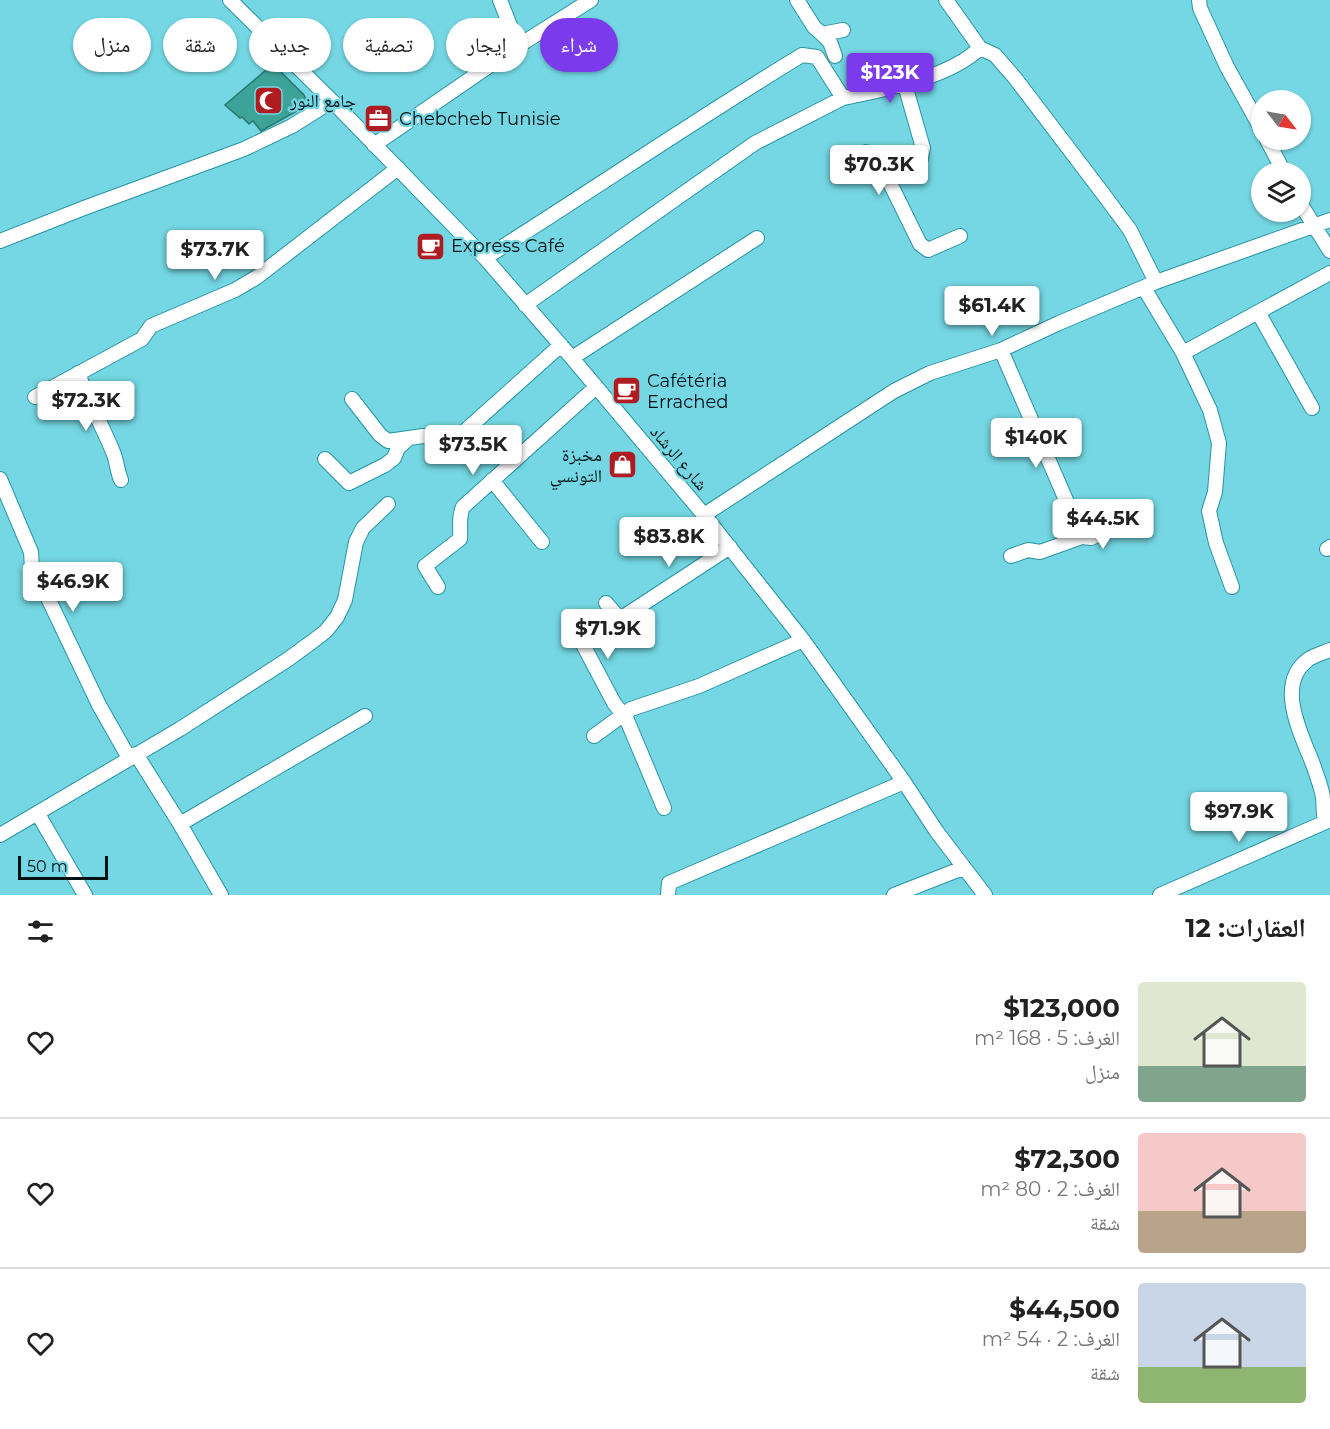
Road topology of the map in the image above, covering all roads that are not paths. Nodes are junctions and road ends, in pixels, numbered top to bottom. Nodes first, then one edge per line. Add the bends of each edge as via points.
1 (230, 0) edge
2 (500, 0) edge
3 (591, 0) edge
4 (797, 0) edge
5 (946, 0) edge
6 (1199, 0) edge
7 (507, 18) edge
8 (843, 30) dead end
9 (822, 34) junction
10 (528, 40) edge
11 (981, 48) junction
12 (835, 56) dead end
13 (480, 72) edge
14 (905, 85) junction
15 (843, 98) junction
16 (332, 101) junction
17 (1251, 110) edge
18 (374, 145) junction
19 (866, 152) dead end
20 (398, 168) junction
21 (888, 178) junction
22 (1311, 219) edge
23 (1330, 220) edge
24 (1315, 225) junction
25 (960, 236) dead end
26 (757, 238) dead end
27 (0, 241) edge
28 (1330, 251) edge
29 (484, 258) junction
30 (1330, 273) edge
31 (1150, 285) junction
32 (525, 305) junction
33 (1258, 312) junction
34 (561, 345) junction
35 (1001, 350) junction
36 (1183, 353) junction
37 (572, 358) junction
38 (78, 374) junction
39 (596, 387) junction
40 (35, 397) dead end
41 (352, 399) dead end
42 (1312, 408) dead end
43 (410, 437) junction
44 (325, 459) dead end
45 (0, 479) edge
46 (121, 480) dead end
47 (492, 480) junction
48 (388, 504) dead end
49 (704, 515) junction
50 (1118, 526) dead end
51 (1082, 537) junction
52 (542, 542) dead end
53 (730, 547) junction
54 (1011, 556) dead end
55 (438, 587) dead end
56 (1232, 588) dead end
57 (606, 603) dead end
58 (571, 622) dead end
59 (803, 640) junction
60 (1330, 650) edge
61 (624, 713) junction
62 (365, 716) dead end
63 (594, 736) dead end
64 (133, 756) junction
65 (904, 782) junction
66 (664, 808) dead end
67 (38, 814) junction
68 (1328, 820) edge
69 (180, 824) junction
70 (0, 835) edge
71 (963, 868) junction
72 (85, 895) edge
73 (221, 895) edge
74 (668, 895) edge
75 (894, 895) edge
76 (985, 895) edge
77 (1160, 895) edge

1 - 16 street, شارع الرشاد
2 - 7 street
3 - 10 street
4 - 9 street
5 - 11 street
6 - 17 street via 1227,67
8 - 9 street
9 - 12 street
11 - 14 street via 968,60
11 - 31 street via 995,55 1016,78 1130,230
13 - 18 street
14 - 15 street
14 - 21 street via 923,148 920,162
15 - 29 street via 817,57 802,55
15 - 32 street via 755,143
16 - 18 street, شارع الرشاد
16 - 27 street via 244,149
18 - 20 street, شارع الرشاد
19 - 21 street via 880,176
20 - 29 street, شارع الرشاد
20 - 38 street via 257,276 235,290 152,326 142,339
21 - 25 street via 920,244 928,250
22 - 24 street
23 - 24 street
24 - 28 street
24 - 31 street
26 - 37 street
29 - 32 street, شارع الرشاد
30 - 33 street
31 - 35 street
31 - 36 street
32 - 34 street, شارع الرشاد
33 - 36 street
33 - 42 street
34 - 37 street, شارع الرشاد
34 - 43 street via 456,439
35 - 49 street via 930,373 894,391
35 - 51 street
36 - 56 street via 1210,410 1219,443 1215,492 1209,511
37 - 39 street, شارع الرشاد
38 - 40 street
38 - 46 street
39 - 47 street
39 - 49 street, شارع الرشاد
41 - 43 street via 388,441
43 - 44 street via 385,465 349,483
45 - 64 street via 31,552 32,569 99,705
47 - 52 street
47 - 55 street via 463,507 458,518 460,539 425,566
48 - 64 street via 363,528 356,542 345,600 326,631 243,689
49 - 53 street, شارع الرشاد
50 - 51 street via 1091,538
51 - 54 street via 1040,552 1028,550
53 - 57 street via 620,619
53 - 59 street, شارع الرشاد
58 - 61 street via 614,703
59 - 61 street via 699,686
59 - 65 street, شارع الرشاد
60 - 68 street via 1299,668 1291,700
61 - 63 street
61 - 66 street
62 - 69 street
64 - 67 street
64 - 69 street
65 - 71 street, شارع الرشاد
65 - 74 street via 669,883
67 - 70 street
67 - 72 street
68 - 77 street
69 - 73 street
71 - 75 street
71 - 76 street, شارع الرشاد

